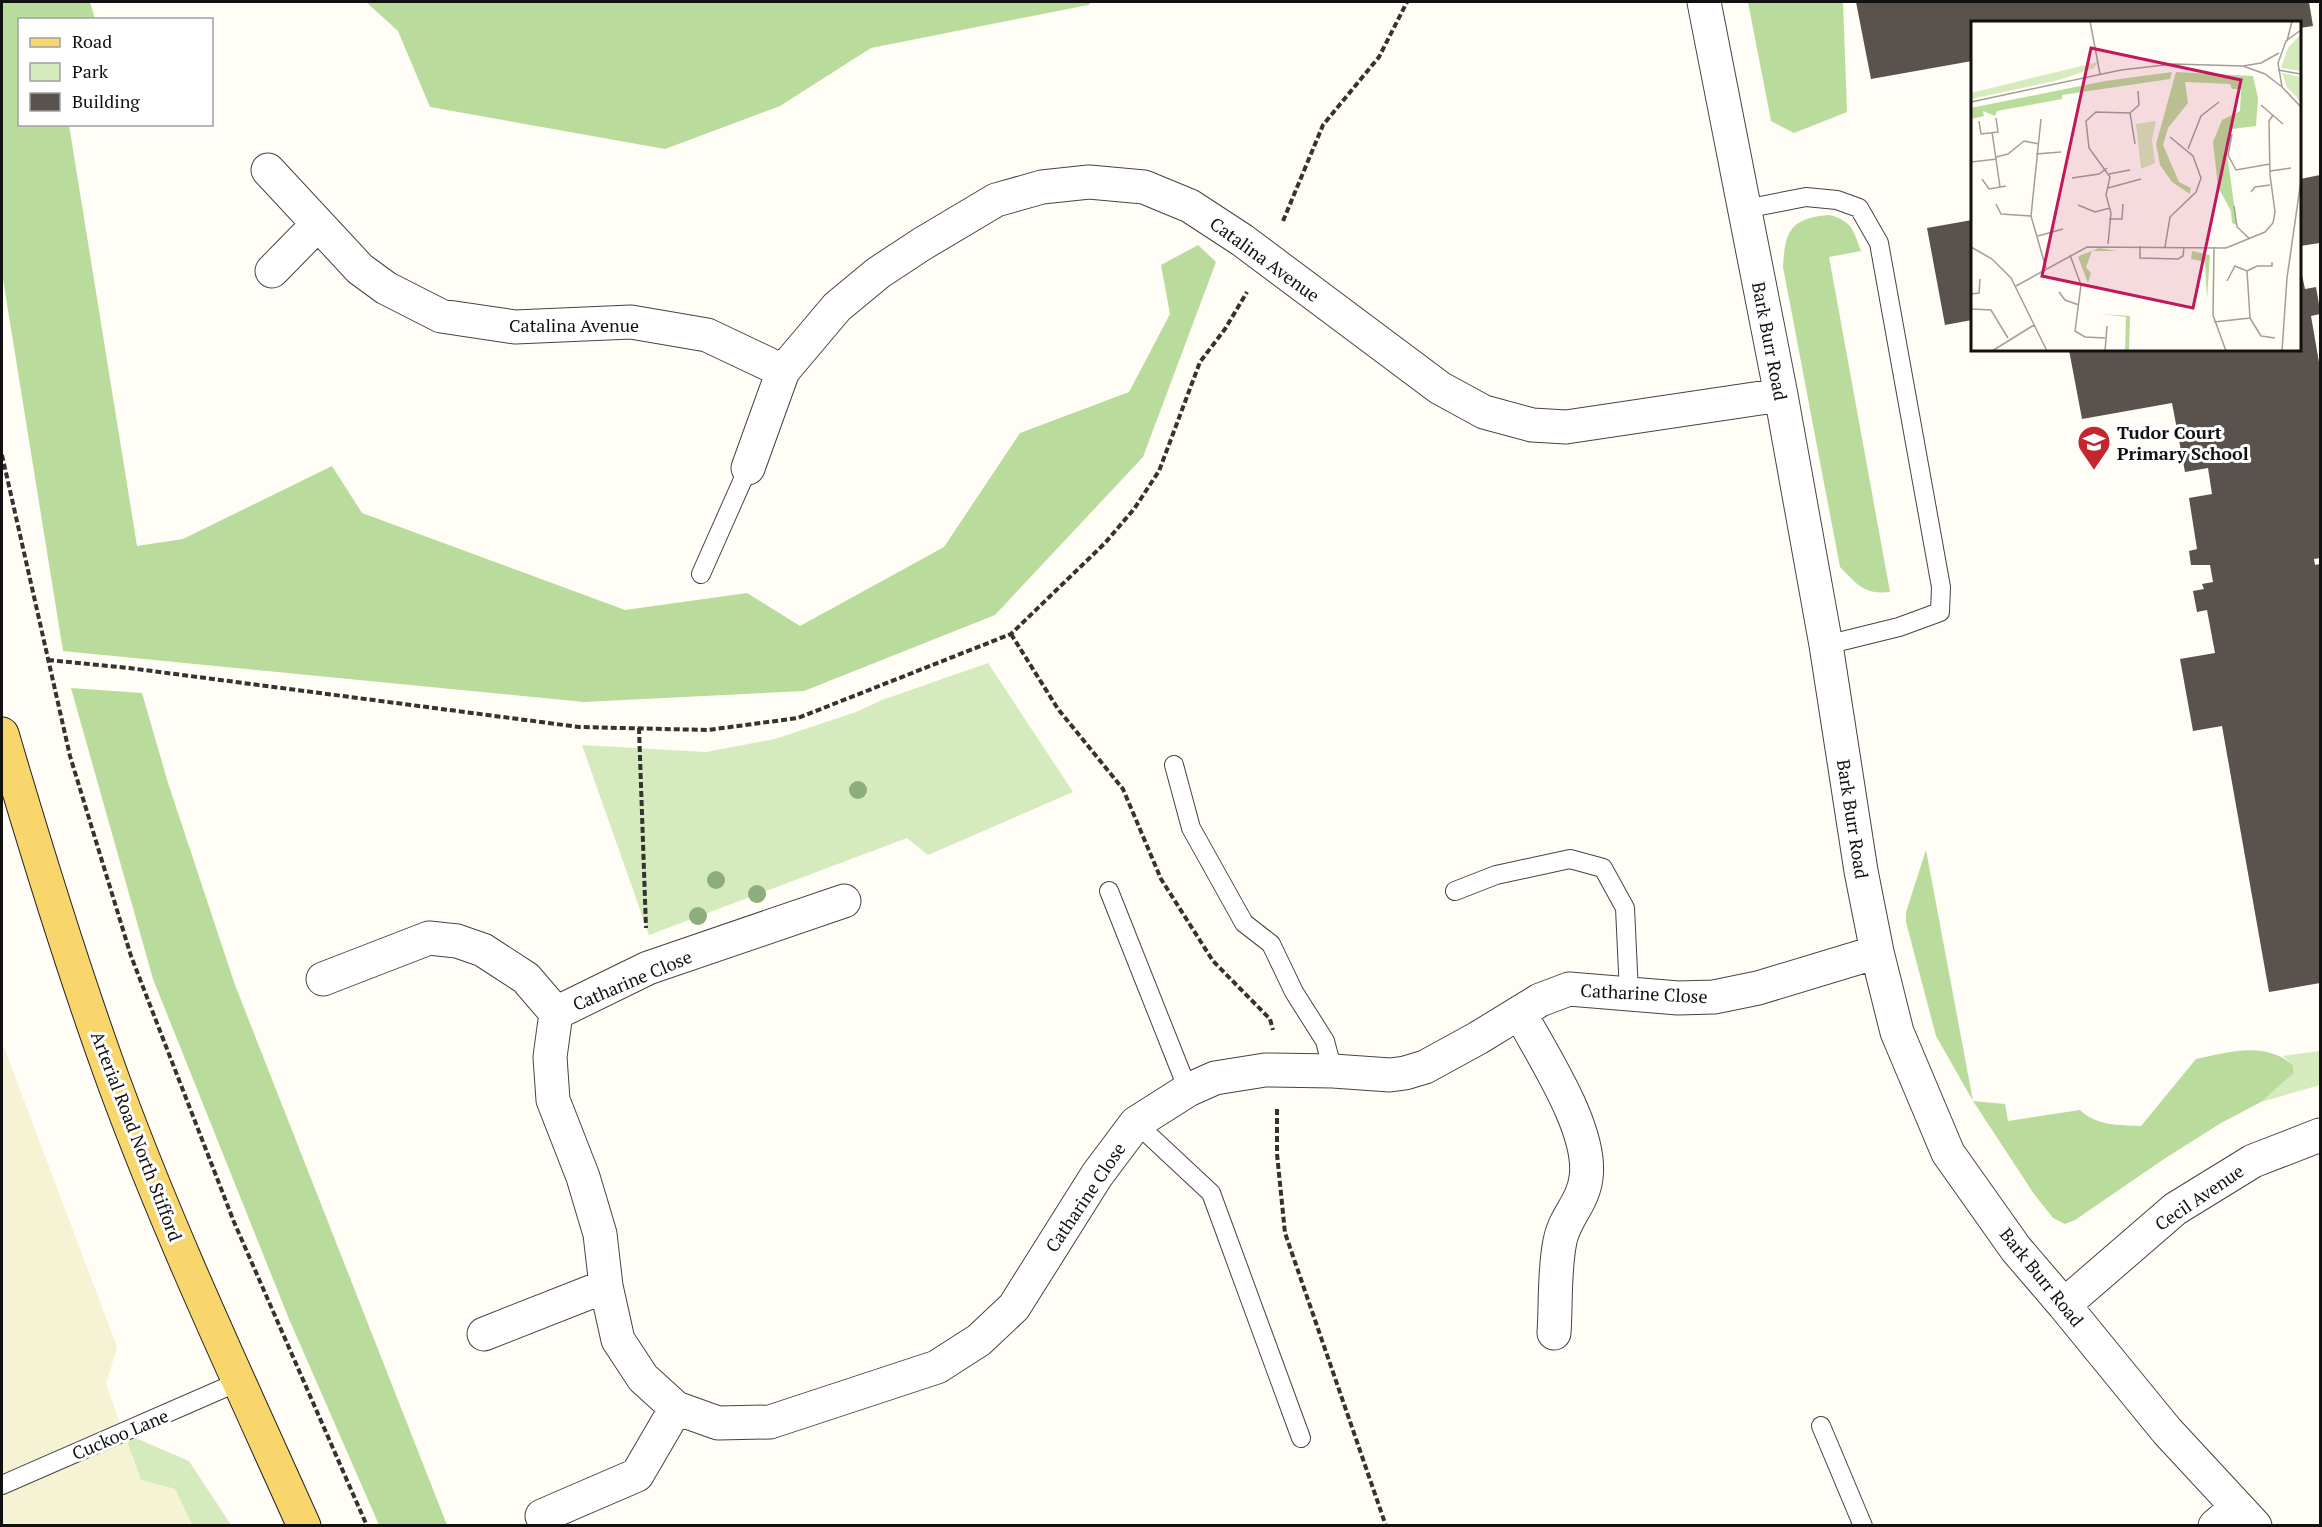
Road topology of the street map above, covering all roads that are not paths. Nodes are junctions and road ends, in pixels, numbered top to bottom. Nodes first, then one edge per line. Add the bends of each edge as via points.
1 (1704, 2) edge
2 (268, 170) dead end
3 (1745, 208) junction
4 (317, 225) junction
5 (272, 271) dead end
6 (783, 371) junction
7 (1781, 395) junction
8 (748, 468) joint
9 (701, 574) dead end
10 (1826, 645) junction
11 (2, 734) edge
12 (1174, 765) dead end
13 (1109, 891) dead end
14 (1455, 891) dead end
15 (844, 901) dead end
16 (1877, 952) junction
17 (323, 979) dead end
18 (1629, 993) junction
19 (556, 1013) junction
20 (1520, 1013) junction
21 (1333, 1071) junction
22 (1188, 1090) junction
23 (1136, 1123) junction
24 (2320, 1135) edge
25 (606, 1286) junction
26 (2064, 1305) junction
27 (1554, 1333) dead end
28 (484, 1334) dead end
29 (238, 1382) junction
30 (676, 1408) junction
31 (1821, 1426) dead end
32 (1301, 1438) dead end
33 (2, 1485) edge
34 (542, 1516) dead end
35 (2236, 1519) edge
36 (304, 1526) edge
37 (1863, 1526) edge

1 - 3 street, Bark Burr Road
2 - 4 street, Catalina Avenue
3 - 7 street, Bark Burr Road
3 - 10 lane via 1806,197 1837,200 1859,208 1879,243 1941,587 1940,612 1899,627
4 - 5 street
4 - 6 street, Catalina Avenue via 360,269 386,288 441,316 515,327 632,322 706,334
6 - 7 street, Catalina Avenue via 837,307 922,244 996,200 1042,187 1089,182 1144,188 1190,206 1242,240 1440,388 1484,412 1532,425 1566,427
6 - 8 street, Catalina Avenue
7 - 10 street, Bark Burr Road
8 - 9 lane, Catalina Avenue
10 - 16 street, Bark Burr Road
11 - 29 main road, Arterial Road North Stifford via 52,904 116,1089
12 - 21 lane via 1191,828 1244,923 1271,944 1294,993 1325,1041
13 - 22 lane
14 - 18 lane via 1496,874 1570,859 1603,868 1625,908
15 - 19 street, Catharine Close via 648,969
16 - 18 street, Catharine Close via 1758,988 1714,997
16 - 26 street, Bark Burr Road via 1897,1032 1948,1153 2016,1249
17 - 19 street, Catharine Close via 429,938 457,941 483,950 526,978
18 - 20 street, Catharine Close via 1569,989
19 - 25 street, Catharine Close via 550,1057 553,1100 600,1234
20 - 21 street, Catharine Close via 1416,1071 1390,1075
20 - 27 street via 1578,1122 1585,1148 1587,1176 1581,1200 1560,1239
21 - 22 street, Catharine Close via 1246,1072 1215,1078
22 - 23 street, Catharine Close
23 - 30 street, Catharine Close via 1097,1175 1014,1307 979,1340 937,1367 770,1422 718,1422
23 - 32 lane via 1211,1193
24 - 26 street, Cecil Avenue via 2253,1161 2175,1209
25 - 28 street
25 - 30 street, Catharine Close via 618,1340 643,1378
26 - 35 street, Bark Burr Road
29 - 33 lane, Cuckoo Lane
29 - 36 main road, Arterial Road North Stifford
30 - 34 street via 637,1475
31 - 37 lane

